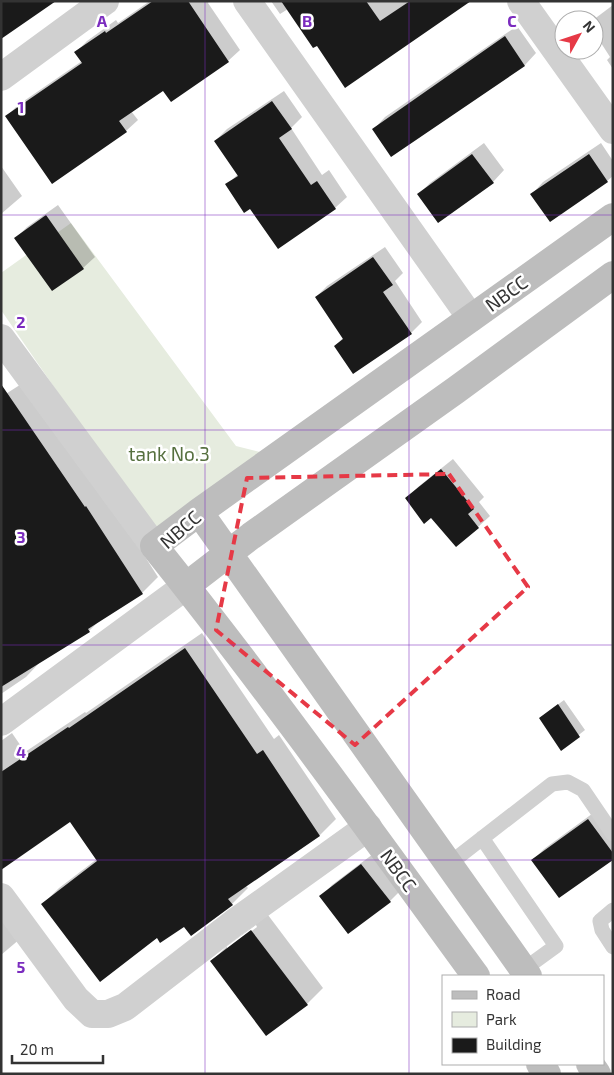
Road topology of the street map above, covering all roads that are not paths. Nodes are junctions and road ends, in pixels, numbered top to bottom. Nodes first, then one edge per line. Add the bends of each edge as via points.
1 (105, 1) edge
2 (247, 1) edge
3 (521, 1) edge
4 (73, 11) edge
5 (1, 77) edge
6 (613, 130) edge
7 (613, 217) edge
8 (613, 275) edge
9 (471, 318) junction
10 (3, 343) edge
11 (199, 512) junction
12 (154, 546) junction
13 (229, 554) junction
14 (186, 586) junction
15 (1, 722) edge
16 (368, 827) junction
17 (613, 834) edge
18 (482, 838) junction
19 (449, 864) junction
20 (1, 897) edge
21 (613, 910) edge
22 (613, 947) edge
23 (526, 973) edge
24 (475, 975) edge

1 - 4 street
2 - 9 street
3 - 6 street
4 - 5 street
7 - 9 street, NBCC
8 - 13 street
9 - 11 street, NBCC
10 - 12 street
11 - 12 street, NBCC
11 - 13 street
12 - 14 street, NBCC
13 - 14 street
13 - 19 street
14 - 15 street
14 - 16 street, NBCC
16 - 20 street via 234,923 125,1007 108,1014 92,1014 76,999
16 - 24 street, NBCC
17 - 18 lane via 583,790 568,782 552,784
18 - 19 lane
18 - 23 lane via 556,946
19 - 23 street
21 - 22 lane via 600,921

